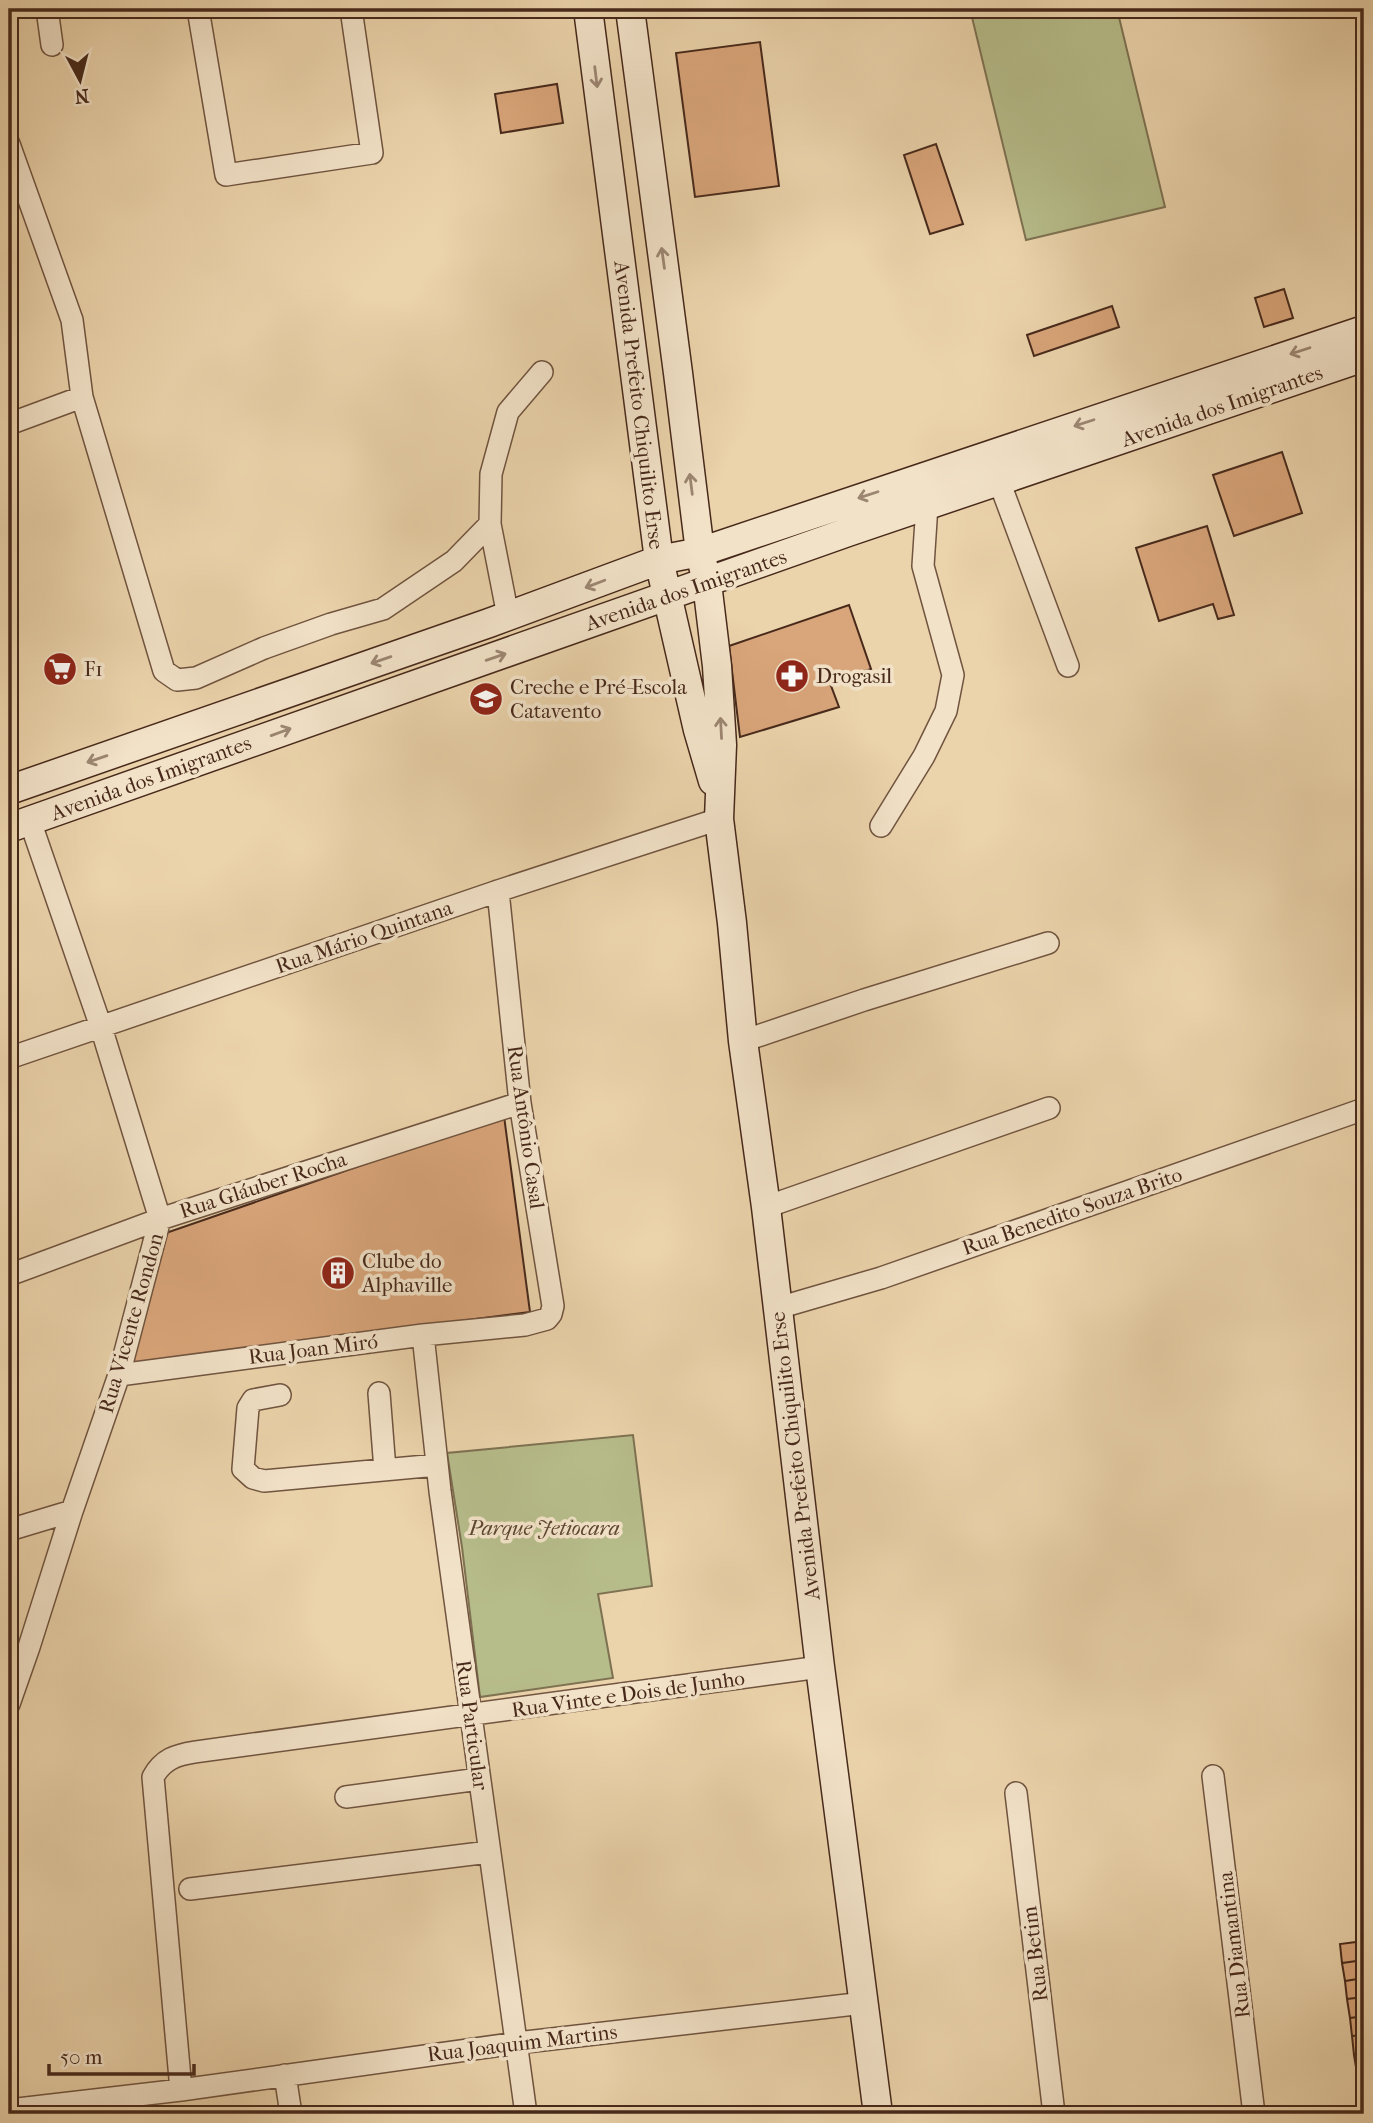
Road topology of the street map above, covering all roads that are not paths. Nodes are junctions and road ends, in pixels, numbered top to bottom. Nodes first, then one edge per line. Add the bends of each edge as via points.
1 (47, 9) edge
2 (198, 9) edge
3 (351, 9) edge
4 (588, 9) edge
5 (630, 9) edge
6 (52, 45) dead end
7 (9, 144) edge
8 (1364, 330) edge
9 (1364, 357) edge
10 (542, 372) dead end
11 (82, 397) junction
12 (9, 424) edge
13 (987, 456) junction
14 (999, 481) junction
15 (927, 505) junction
16 (491, 524) junction
17 (700, 552) junction
18 (659, 560) junction
19 (707, 583) junction
20 (667, 597) junction
21 (508, 616) junction
22 (1068, 666) dead end
23 (148, 741) junction
24 (160, 775) junction
25 (9, 790) edge
26 (720, 808) junction
27 (20, 825) edge
28 (881, 826) dead end
29 (498, 891) junction
30 (1048, 943) dead end
31 (101, 1027) junction
32 (743, 1041) junction
33 (9, 1058) edge
34 (520, 1103) junction
35 (1049, 1108) dead end
36 (1364, 1109) edge
37 (765, 1207) junction
38 (160, 1219) junction
39 (9, 1275) edge
40 (778, 1308) junction
41 (507, 1326) joint
42 (423, 1335) junction
43 (120, 1374) junction
44 (379, 1394) dead end
45 (280, 1395) dead end
46 (437, 1465) junction
47 (386, 1470) junction
48 (72, 1511) junction
49 (9, 1530) edge
50 (820, 1667) junction
51 (9, 1704) edge
52 (470, 1715) junction
53 (1213, 1776) dead end
54 (479, 1779) junction
55 (1016, 1793) dead end
56 (346, 1797) dead end
57 (489, 1852) junction
58 (190, 1889) dead end
59 (864, 2003) junction
60 (517, 2043) junction
61 (285, 2075) junction
62 (181, 2090) junction
63 (73, 2108) edge
64 (9, 2110) edge
65 (290, 2114) edge
66 (526, 2114) edge
67 (877, 2114) edge
68 (1054, 2114) edge
69 (1254, 2114) edge

1 - 6 street
2 - 3 street via 226,175 372,153
4 -> 18 main road, Avenida Prefeito Chiquilito Erse
17 -> 5 main road, Avenida Prefeito Chiquilito Erse
7 - 11 street via 72,320
8 -> 13 main road, Avenida dos Imigrantes
9 - 14 main road, Avenida dos Imigrantes
10 - 16 street via 508,412 492,474
11 - 12 street
11 - 16 street via 164,671 177,680 196,678 309,632 383,609 454,561
13 - 14 main road via 981,473
13 -> 17 main road, Avenida dos Imigrantes
14 - 15 main road, Avenida dos Imigrantes
14 - 22 street
15 - 19 main road, Avenida dos Imigrantes
15 - 28 street via 923,566 953,675 946,711
16 - 21 street
17 - 18 main road, Avenida dos Imigrantes
17 - 19 main road, Avenida Prefeito Chiquilito Erse
18 - 20 main road, Avenida Prefeito Chiquilito Erse
18 -> 21 main road, Avenida dos Imigrantes
19 - 20 main road, Avenida dos Imigrantes
26 -> 19 main road, Avenida Prefeito Chiquilito Erse via 720,712
24 -> 20 main road, Avenida dos Imigrantes
20 - 26 main road, Avenida Prefeito Chiquilito Erse
21 -> 23 main road, Avenida dos Imigrantes
23 - 24 main road
23 -> 25 main road, Avenida dos Imigrantes
24 - 27 main road, Avenida dos Imigrantes
26 - 29 street, Rua Mário Quintana
26 - 32 main road, Avenida Prefeito Chiquilito Erse
27 - 31 street, Rua Vicente Rondon
29 - 31 street, Rua Mário Quintana
29 - 34 street, Rua Antônio Casal
30 - 32 street
31 - 33 street, Rua Mário Quintana
31 - 38 street, Rua Vicente Rondon
32 - 37 main road, Avenida Prefeito Chiquilito Erse
34 - 38 street, Rua Gláuber Rocha
34 - 41 street, Rua Antônio Casal via 554,1306 547,1319
35 - 37 street
36 - 40 street, Rua Benedito Souza Brito via 881,1278
37 - 40 main road, Avenida Prefeito Chiquilito Erse
38 - 39 street, Rua Gláuber Rocha
38 - 43 street, Rua Vicente Rondon
40 - 50 main road, Avenida Prefeito Chiquilito Erse
41 - 42 street, Rua Joan Miró
42 - 43 street, Rua Joan Miró
42 - 46 street, Rua Particular
43 - 48 street, Rua Vicente Rondon
44 - 47 street
45 - 47 street via 253,1400 248,1408 243,1469 253,1478 264,1481
46 - 47 street
46 - 52 street, Rua Particular
48 - 49 street
48 - 51 street, Rua Vicente Rondon
50 - 52 street, Rua Vinte e Dois de Junho
50 - 59 main road, Avenida Prefeito Chiquilito Erse
52 - 54 street, Rua Particular
52 - 62 street, Rua Vinte e Dois de Junho via 176,1755 158,1768 153,1777
53 - 69 street, Rua Diamantina
54 - 56 street
54 - 57 street, Rua Particular
55 - 68 street, Rua Betim
57 - 58 street
57 - 60 street, Rua Particular
59 - 60 street, Rua Joaquim Martins
59 - 67 main road, Avenida Prefeito Chiquilito Erse
60 - 61 street, Rua Joaquim Martins
60 - 66 street, Rua Particular
61 - 62 street, Rua Joaquim Martins
61 - 65 street
62 - 63 street, Rua Joaquim Martins
63 - 64 street, Rua Joaquim Martins

